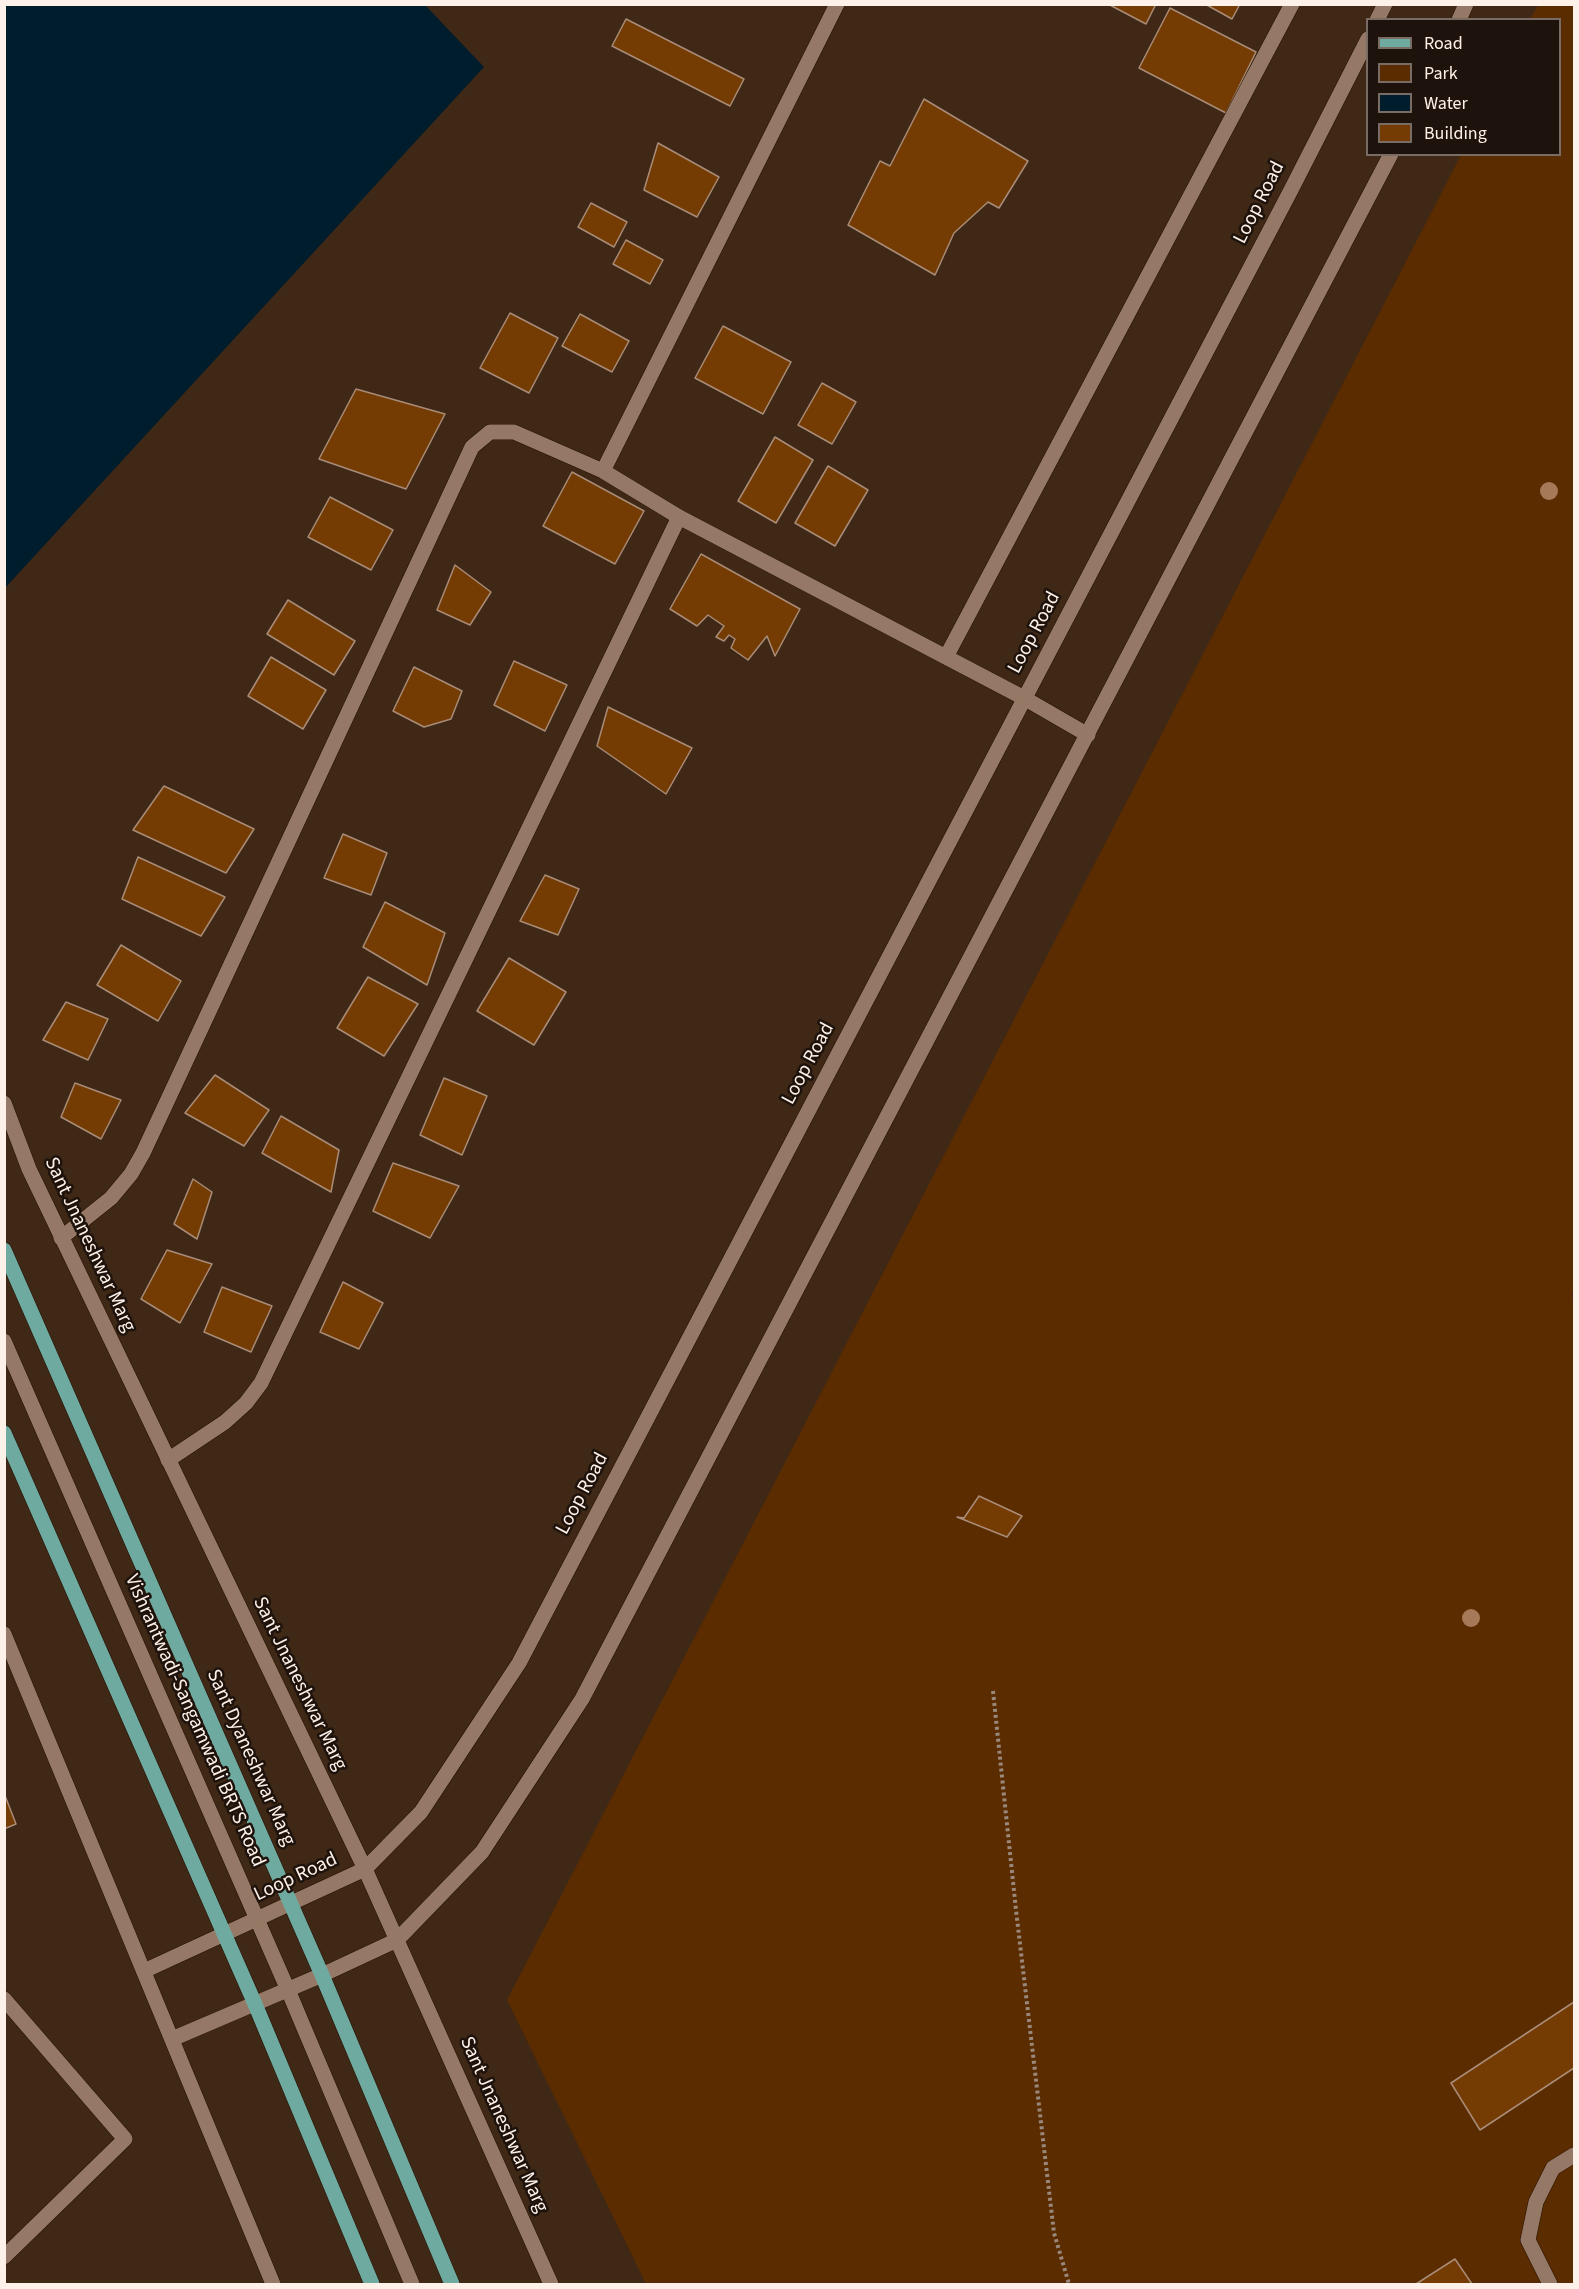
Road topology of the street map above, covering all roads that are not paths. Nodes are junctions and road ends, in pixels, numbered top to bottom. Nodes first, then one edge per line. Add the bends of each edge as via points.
1 (837, 4) edge
2 (1292, 4) edge
3 (1385, 4) edge
4 (1466, 4) edge
5 (1378, 18) edge
6 (1460, 18) edge
7 (1366, 43) edge
8 (1390, 156) edge
9 (603, 471) junction
10 (679, 516) junction
11 (946, 657) junction
12 (1024, 698) junction
13 (1088, 735) junction
14 (4, 1103) edge
15 (61, 1238) junction
16 (4, 1250) edge
17 (4, 1341) edge
18 (4, 1433) edge
19 (168, 1460) junction
20 (4, 1634) edge
21 (364, 1869) junction
22 (291, 1903) junction
23 (258, 1919) junction
24 (224, 1934) junction
25 (397, 1940) junction
26 (144, 1971) junction
27 (322, 1975) junction
28 (288, 1990) junction
29 (4, 1999) edge
30 (255, 2004) junction
31 (172, 2039) junction
32 (1575, 2155) edge
33 (4, 2257) edge
34 (273, 2284) edge
35 (372, 2284) edge
36 (412, 2284) edge
37 (452, 2284) edge
38 (551, 2284) edge
39 (1550, 2284) edge

1 - 9 street
2 - 11 street
3 - 5 street
4 - 6 street
7 - 12 street, Loop Road
8 - 13 street
9 - 10 street
9 - 15 street via 514,432 490,432 472,447 143,1153 111,1198
10 - 11 street
10 - 19 street via 261,1383 225,1422
11 - 12 street
12 - 13 street
12 - 21 street, Loop Road via 519,1663 420,1812
13 - 25 street via 582,1699 482,1852
14 - 15 street, Sant Jnaneshwar Marg via 28,1169
15 - 19 street, Sant Jnaneshwar Marg
16 - 22 main road, Sant Dyaneshwar Marg
17 - 23 street, Vishrantwadi-Sangamwadi BRTS Road
18 - 24 main road
19 - 21 street, Sant Jnaneshwar Marg
20 - 26 street
21 - 22 street, Loop Road
21 - 25 street, Sant Jnaneshwar Marg
22 - 23 street, Loop Road
22 - 27 main road, Sant Dyaneshwar Marg
23 - 24 street, Loop Road
23 - 28 street, Vishrantwadi-Sangamwadi BRTS Road
24 - 26 street, Loop Road
24 - 30 main road
25 - 27 street
25 - 38 street, Sant Jnaneshwar Marg
26 - 31 street
27 - 28 street
27 - 37 main road, Sant Dyaneshwar Marg
28 - 30 street
28 - 36 street, Vishrantwadi-Sangamwadi BRTS Road
29 - 33 street via 125,2139
30 - 31 street
30 - 35 main road
31 - 34 street
32 - 39 street via 1553,2168 1536,2202 1528,2240

